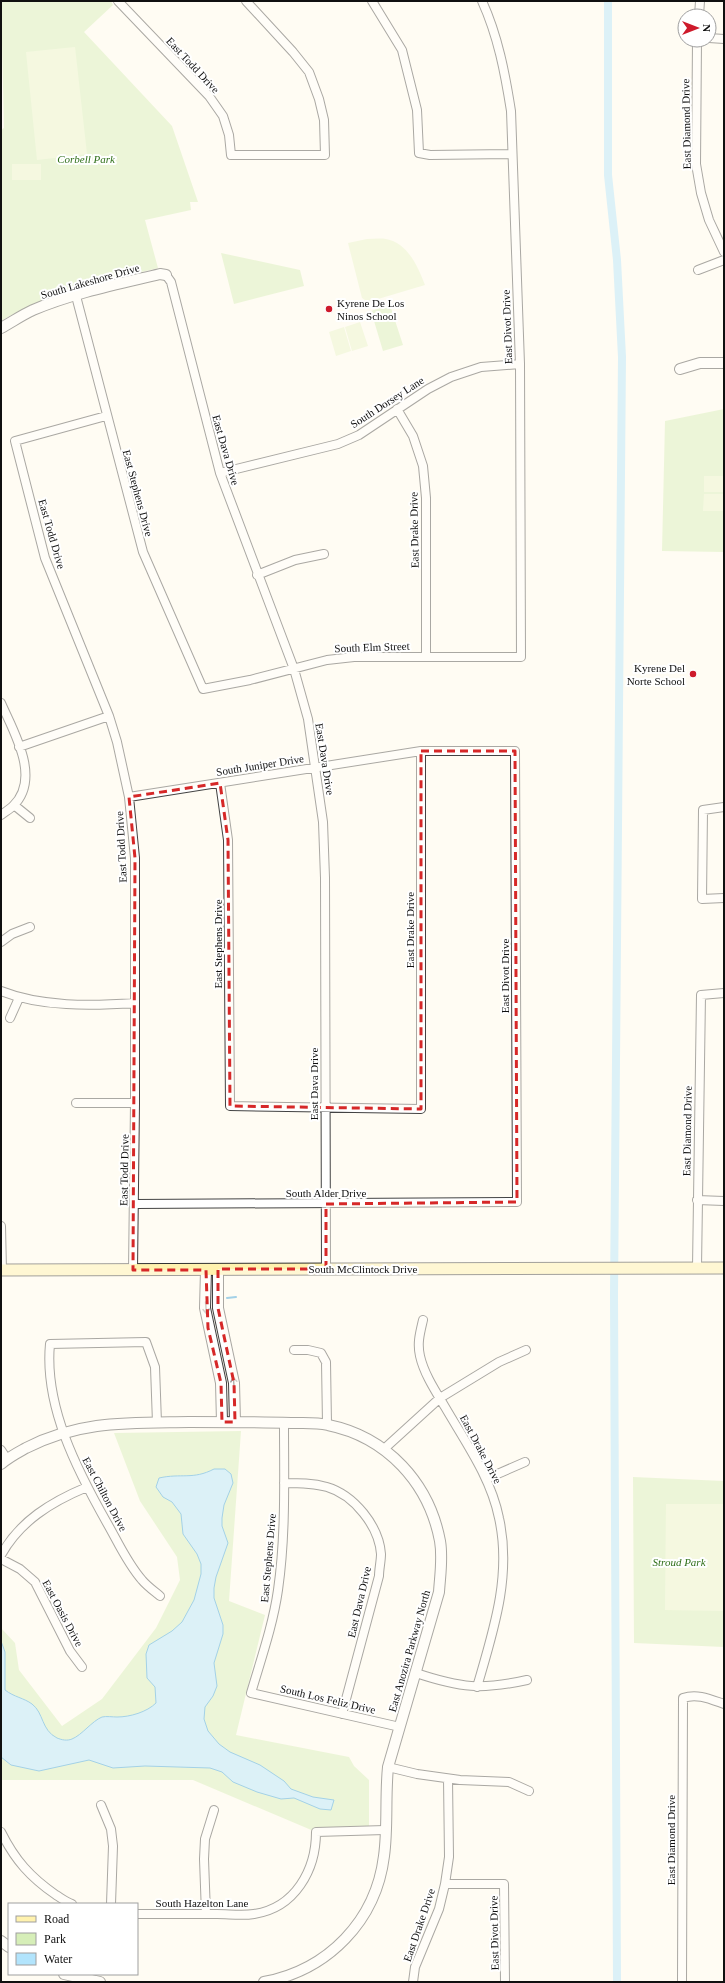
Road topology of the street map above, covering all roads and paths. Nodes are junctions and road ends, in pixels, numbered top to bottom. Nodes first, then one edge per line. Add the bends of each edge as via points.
1 (118, 1) edge
2 (372, 1) edge
3 (482, 1) edge
4 (250, 2) edge
5 (697, 48) edge
6 (512, 154) junction
7 (724, 252) edge
8 (724, 260) edge
9 (698, 270) dead end
10 (166, 275) joint
11 (76, 296) junction
12 (1, 328) edge
13 (724, 363) edge
14 (520, 364) junction
15 (680, 369) dead end
16 (397, 409) junction
17 (106, 416) junction
18 (220, 473) junction
19 (324, 554) dead end
20 (257, 576) junction
21 (521, 656) joint
22 (426, 657) junction
23 (294, 669) junction
24 (203, 689) joint
25 (1, 702) edge
26 (109, 716) junction
27 (19, 747) junction
28 (421, 751) junction
29 (515, 751) joint
30 (316, 767) junction
31 (220, 783) junction
32 (129, 796) junction
33 (14, 805) junction
34 (724, 807) edge
35 (1, 815) edge
36 (30, 818) dead end
37 (724, 898) edge
38 (30, 927) dead end
39 (1, 942) edge
40 (1, 991) edge
41 (724, 993) edge
42 (19, 998) junction
43 (134, 1003) junction
44 (10, 1018) dead end
45 (76, 1104) dead end
46 (135, 1104) junction
47 (325, 1108) junction
48 (697, 1200) junction
49 (724, 1201) edge
50 (517, 1202) joint
51 (135, 1204) junction
52 (326, 1204) junction
53 (1, 1226) edge
54 (697, 1268) junction
55 (724, 1268) edge
56 (218, 1269) junction
57 (326, 1269) junction
58 (1, 1270) edge
59 (133, 1270) junction
60 (206, 1270) junction
61 (424, 1320) dead end
62 (294, 1350) dead end
63 (526, 1350) dead end
64 (440, 1398) junction
65 (222, 1422) junction
66 (235, 1422) junction
67 (157, 1423) junction
68 (284, 1423) junction
69 (327, 1424) junction
70 (64, 1432) junction
71 (384, 1449) junction
72 (1, 1450) edge
73 (4, 1461) edge
74 (525, 1462) dead end
75 (486, 1479) junction
76 (284, 1483) junction
77 (87, 1487) junction
78 (1, 1555) edge
79 (1, 1559) edge
80 (160, 1596) dead end
81 (82, 1667) dead end
82 (416, 1673) junction
83 (527, 1680) dead end
84 (477, 1688) junction
85 (251, 1693) joint
86 (724, 1704) edge
87 (342, 1714) junction
88 (400, 1727) junction
89 (388, 1767) junction
90 (448, 1779) junction
91 (529, 1791) dead end
92 (101, 1805) dead end
93 (214, 1810) dead end
94 (385, 1830) junction
95 (1, 1832) edge
96 (445, 1884) junction
97 (70, 1903) edge
98 (111, 1903) edge
99 (138, 1914) edge
100 (206, 1914) junction
101 (68, 1975) edge
102 (100, 1982) edge
103 (264, 1982) edge
104 (413, 1982) edge
105 (505, 1982) edge
106 (682, 1982) edge

1 - 4 street, East Todd Drive via 209,96 223,116 229,135 231,155 325,155 324,120 320,99 309,72
2 - 6 street via 402,50 417,110 419,153
3 - 6 street, East Divot Drive via 505,72 511,111
5 - 7 street, East Diamond Drive via 696,164 709,220
6 - 14 street, East Divot Drive
8 - 9 street
10 - 11 street, South Lakeshore Drive via 160,274
10 - 18 street, East Dava Drive via 171,282
11 - 12 street, South Lakeshore Drive via 33,311
11 - 17 street, East Stephens Drive
13 - 15 street via 700,363
14 - 16 street, South Dorsey Lane via 481,367 451,377
14 - 21 street, East Divot Drive
16 - 18 street, South Dorsey Lane via 359,435 338,444
16 - 22 street, East Drake Drive via 413,436 423,466 426,498
17 - 24 street, East Stephens Drive via 143,552
17 - 26 street, East Todd Drive via 15,441 45,558
18 - 20 street, East Dava Drive
19 - 20 street via 294,560
20 - 23 street, East Dava Drive
21 - 22 street, South Elm Street
22 - 23 street, South Elm Street via 354,657 327,660
23 - 24 street, South Elm Street
23 - 30 street, East Dava Drive via 308,720
25 - 27 street
26 - 27 street
26 - 32 street, East Todd Drive
27 - 33 street via 25,763 26,779 22,793
28 - 29 street, South Juniper Drive
28 - 30 street, South Juniper Drive
28 - 47 street, East Drake Drive via 421,1109
29 - 50 street, East Divot Drive
30 - 31 street, South Juniper Drive
30 - 47 street, East Dava Drive via 323,822 325,878
31 - 32 street, South Juniper Drive
31 - 47 street, East Stephens Drive via 228,840 230,1106
32 - 43 street, East Todd Drive via 135,858
33 - 35 street
33 - 36 street
34 - 37 street via 703,810 702,899
38 - 39 street via 12,934
40 - 42 street
41 - 48 street, East Diamond Drive via 701,995
42 - 43 street via 54,1004
42 - 44 street
43 - 46 street, East Todd Drive
45 - 46 street
46 - 51 street, East Todd Drive
47 - 52 street, East Dava Drive
48 - 49 street
48 - 54 street, East Diamond Drive
50 - 52 street, South Alder Drive
51 - 52 street, South Alder Drive
51 - 59 street, East Todd Drive
52 - 57 street, East Dava Drive
53 - 58 street
54 - 55 main road, South McClintock Drive
54 - 57 main road, South McClintock Drive
56 - 57 main road, South McClintock Drive
56 - 60 main road, South McClintock Drive
66 -> 56 street via 234,1383 218,1308
58 - 59 main road, South McClintock Drive
59 - 60 main road, South McClintock Drive
60 -> 65 street via 205,1308 221,1383
61 - 64 street, East Drake Drive via 418,1337 420,1356
62 - 69 street via 321,1353 326,1362
63 - 64 street via 499,1362
64 - 71 street
64 - 75 street, East Drake Drive
65 - 66 street, East Anozira Parkway North
65 - 67 street, East Anozira Parkway North
66 - 68 street, East Anozira Parkway North
67 - 70 street, East Anozira Parkway North via 86,1426
67 - 70 street, East Chilton Drive via 155,1367 146,1342 50,1344 50,1383
68 - 69 street, East Anozira Parkway North
68 - 76 street, East Stephens Drive
69 - 71 street, East Anozira Parkway North via 356,1434
70 - 73 street, East Anozira Parkway North via 36,1443
70 - 77 street, East Chilton Drive
71 - 82 street, East Anozira Parkway North via 405,1467 420,1487 432,1511 440,1542 439,1592
72 - 73 street
74 - 75 street
75 - 84 street, East Drake Drive via 499,1518 504,1544 504,1568 498,1612
76 - 85 street, East Stephens Drive via 284,1533 278,1590
76 - 87 street, East Dava Drive via 308,1483 329,1487 348,1498 364,1514 375,1533 381,1554 379,1576
77 - 78 street via 44,1508 10,1539
77 - 80 street, East Chilton Drive via 130,1564 142,1580
79 - 81 street, East Oasis Drive via 20,1569 35,1582 70,1651
82 - 84 street via 443,1682
82 - 88 street, East Anozira Parkway North
83 - 84 street
85 - 87 street, South Los Feliz Drive
86 - 106 street, East Diamond Drive via 691,1695 683,1698
87 - 88 street, South Los Feliz Drive
88 - 89 street, East Anozira Parkway North
89 - 90 street
89 - 94 street, East Anozira Parkway North
90 - 91 street via 509,1782
90 - 96 street, East Drake Drive via 449,1857
92 - 98 street via 111,1829 113,1846
93 - 100 street via 205,1839
94 - 100 street, South Hazelton Lane via 316,1832 316,1848 311,1868 304,1881 288,1898 272,1908 254,1914
94 - 103 street, East Anozira Parkway North via 384,1856 378,1884 356,1928 340,1946 323,1959 280,1979
95 - 97 street via 12,1853 28,1873
96 - 104 street, East Drake Drive via 439,1909 415,1967
96 - 105 street, East Divot Drive via 504,1884
99 - 100 street, South Hazelton Lane
101 - 102 street

